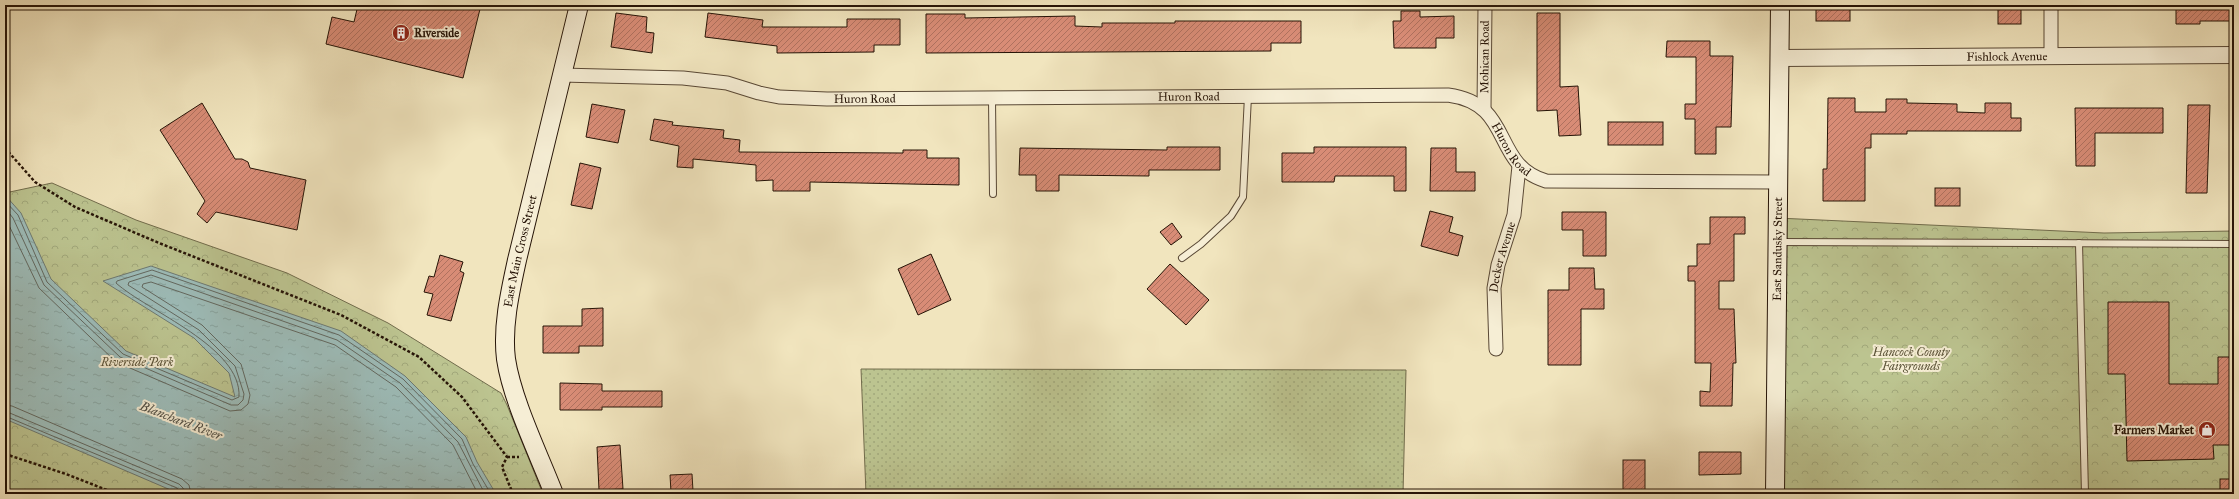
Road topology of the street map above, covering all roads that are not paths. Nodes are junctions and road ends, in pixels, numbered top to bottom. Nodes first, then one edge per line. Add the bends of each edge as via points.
1 (578, 5) edge
2 (1485, 5) edge
3 (1780, 5) edge
4 (2051, 5) edge
5 (2234, 55) edge
6 (2051, 56) junction
7 (1780, 58) junction
8 (561, 75) junction
9 (1248, 96) junction
10 (992, 99) junction
11 (1484, 109) junction
12 (1519, 166) junction
13 (1777, 182) junction
14 (993, 194) dead end
15 (1776, 242) junction
16 (2079, 243) junction
17 (2234, 244) edge
18 (1182, 258) dead end
19 (1496, 349) dead end
20 (554, 494) edge
21 (1775, 494) edge
22 (2085, 494) edge

1 - 8 main road, East Main Cross Street
2 - 11 street, Mohican Road
3 - 7 main road, East Sandusky Street
4 - 6 street
5 - 6 street, Fishlock Avenue
6 - 7 street, Fishlock Avenue
7 - 13 main road, East Sandusky Street
8 - 10 street, Huron Road via 682,78 727,84 759,94 786,97
8 - 20 main road, East Main Cross Street via 517,260 505,337 511,382
9 - 10 street, Huron Road
9 - 11 street, Huron Road via 1448,95 1470,100
9 - 18 lane via 1243,197 1231,216
10 - 14 lane
11 - 12 street, Huron Road via 1495,123
12 - 13 street, Huron Road via 1536,178 1569,183
12 - 19 street, Decker Avenue via 1514,214 1498,265 1494,288
13 - 15 main road, East Sandusky Street
15 - 16 lane
15 - 21 main road, East Sandusky Street
16 - 17 lane
16 - 22 lane

